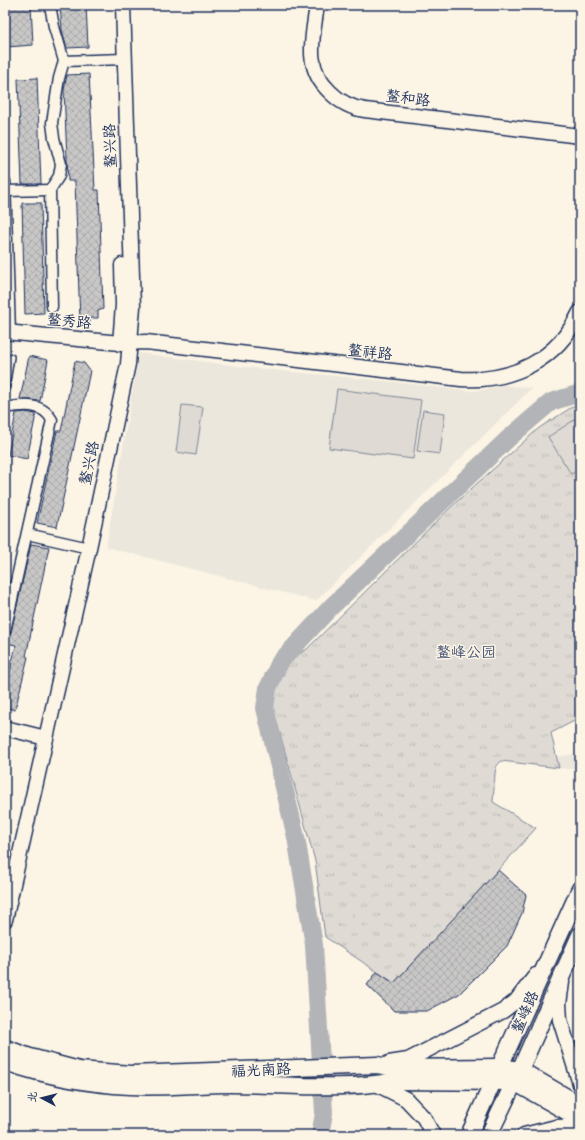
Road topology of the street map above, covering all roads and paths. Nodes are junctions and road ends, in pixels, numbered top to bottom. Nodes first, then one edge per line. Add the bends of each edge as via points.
1 (50, 5) edge
2 (115, 5) edge
3 (123, 5) edge
4 (317, 5) edge
5 (120, 59) junction
6 (64, 62) junction
7 (580, 136) edge
8 (5, 181) edge
9 (50, 190) junction
10 (6, 191) edge
11 (52, 307) dead end
12 (580, 312) edge
13 (7, 332) edge
14 (125, 342) junction
15 (11, 357) dead end
16 (5, 394) edge
17 (5, 408) edge
18 (27, 534) junction
19 (84, 548) junction
20 (5, 631) edge
21 (5, 728) edge
22 (41, 737) junction
23 (5, 877) edge
24 (580, 889) edge
25 (5, 920) edge
26 (580, 935) edge
27 (553, 950) junction
28 (563, 972) junction
29 (5, 1048) edge
30 (5, 1062) edge
31 (377, 1066) junction
32 (497, 1074) junction
33 (517, 1076) junction
34 (376, 1084) junction
35 (580, 1084) edge
36 (580, 1105) edge
37 (580, 1119) edge
38 (580, 1126) edge
39 (433, 1135) edge
40 (469, 1135) edge
41 (489, 1135) edge
42 (524, 1135) edge

1 - 6 street
2 - 5 main road, 鳌兴路
3 - 5 main road, 鳌兴路
4 - 7 main road, 鳌和路 via 312,61 324,87 346,105 365,110
5 - 6 street
5 - 14 main road, 鳌兴路 via 133,307
6 - 9 street via 52,123 61,164 59,176
8 - 10 street
9 - 10 street
9 - 11 street
10 - 13 street
12 - 14 main road, 鳌祥路 via 559,343 536,362 510,374 480,380 146,342
13 - 14 main road, 鳌秀路
14 - 19 main road, 鳌兴路 via 128,364
15 - 16 lane
17 - 18 street via 22,405 39,408 48,413 52,420
18 - 19 street
18 - 20 street
19 - 22 main road, 鳌兴路
21 - 22 main road
22 - 23 main road, 鳌兴路
22 - 25 main road, 鳌兴路
24 - 27 main road, 鳌峰路
26 - 28 main road, 鳌峰路
27 - 31 main road via 528,987 503,1011 408,1060
27 - 32 main road, 鳌峰路
28 - 33 main road, 鳌峰路
28 - 35 main road via 560,1020
29 - 31 main road, 福光南路 via 79,1070 131,1074
30 - 34 main road, 福光南路 via 77,1082 123,1086
31 - 32 main road, 福光南路
32 - 33 main road, 福光南路
32 - 34 main road, 福光南路
32 - 40 main road, 鳌峰路
33 - 36 main road
33 - 37 main road
33 - 41 main road, 鳌峰路
34 - 39 main road via 406,1099 424,1118
38 - 42 main road via 556,1127

